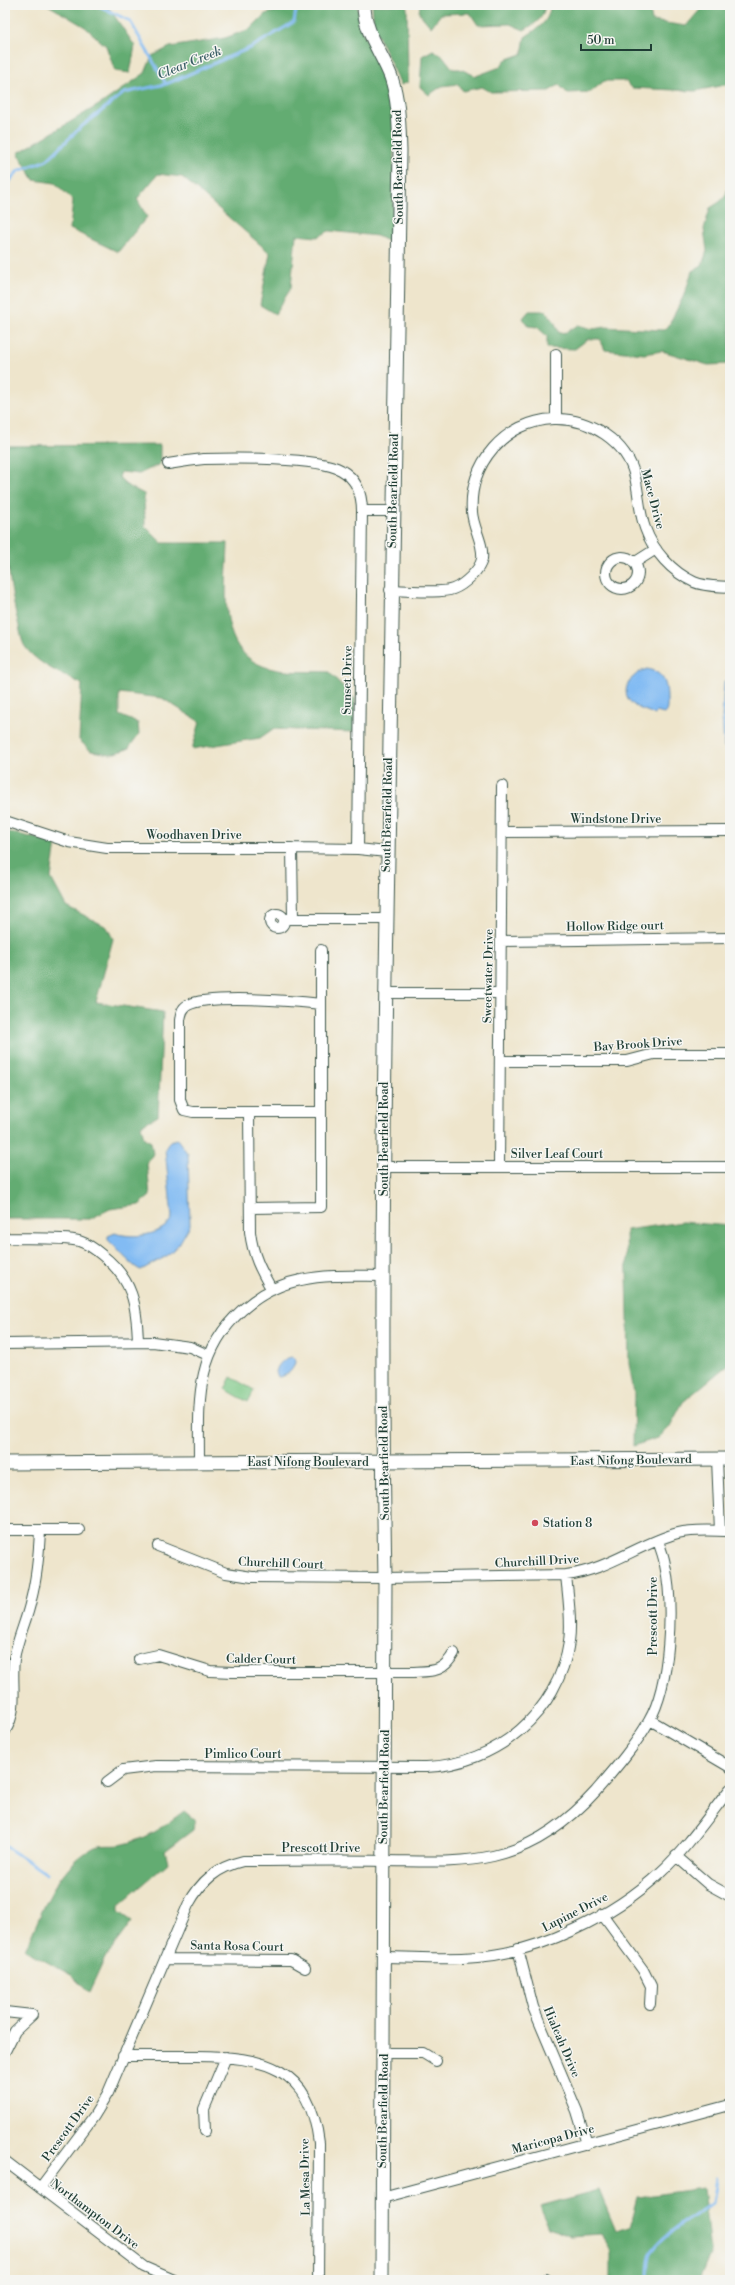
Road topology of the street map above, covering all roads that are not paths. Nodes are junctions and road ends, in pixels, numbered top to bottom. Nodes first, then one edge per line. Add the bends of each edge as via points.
1 (364, 5) edge
2 (556, 354) dead end
3 (556, 419) junction
4 (168, 464) dead end
5 (362, 511) junction
6 (393, 511) junction
7 (656, 549) junction
8 (634, 563) dead end
9 (730, 587) edge
10 (390, 590) junction
11 (502, 786) dead end
12 (5, 821) edge
13 (730, 831) edge
14 (502, 832) junction
15 (292, 848) junction
16 (358, 849) junction
17 (387, 852) junction
18 (386, 919) junction
19 (730, 938) edge
20 (501, 940) junction
21 (321, 950) dead end
22 (500, 993) junction
23 (385, 994) junction
24 (320, 1004) junction
25 (730, 1054) edge
26 (500, 1061) junction
27 (250, 1112) junction
28 (321, 1112) junction
29 (383, 1167) junction
30 (499, 1167) junction
31 (730, 1167) edge
32 (250, 1208) junction
33 (5, 1238) edge
34 (383, 1276) junction
35 (272, 1290) junction
36 (138, 1342) junction
37 (5, 1344) edge
38 (208, 1355) junction
39 (724, 1459) edge
40 (383, 1462) junction
41 (5, 1463) edge
42 (199, 1463) junction
43 (5, 1530) edge
44 (40, 1530) junction
45 (79, 1530) dead end
46 (725, 1531) edge
47 (658, 1540) junction
48 (158, 1546) dead end
49 (566, 1575) junction
50 (385, 1578) junction
51 (454, 1652) dead end
52 (139, 1659) dead end
53 (385, 1672) junction
54 (650, 1720) junction
55 (5, 1731) edge
56 (730, 1767) edge
57 (384, 1768) junction
58 (107, 1782) dead end
59 (730, 1789) edge
60 (676, 1856) junction
61 (383, 1861) junction
62 (730, 1896) edge
63 (602, 1914) junction
64 (518, 1949) junction
65 (383, 1957) junction
66 (165, 1958) junction
67 (305, 1968) dead end
68 (650, 2004) dead end
69 (5, 2012) edge
70 (5, 2051) edge
71 (383, 2053) junction
72 (123, 2056) junction
73 (226, 2057) junction
74 (436, 2061) dead end
75 (730, 2105) edge
76 (205, 2131) dead end
77 (587, 2144) junction
78 (5, 2162) edge
79 (40, 2188) junction
80 (382, 2198) junction
81 (174, 2280) edge
82 (318, 2280) edge
83 (382, 2280) edge

1 - 6 street, South Bearfield Road via 369,31 390,76 399,115
2 - 3 street
3 - 7 street, Mace Drive via 582,423 601,432 623,449 635,476 644,527
3 - 10 street, Mace Drive via 534,421 518,428 504,436 484,460 472,494 472,513 482,549 482,560 476,571 453,589
4 - 5 street, Sunset Drive via 204,459 291,460 328,464 341,470 358,487 362,498
5 - 6 street
5 - 16 street, Sunset Drive
6 - 10 street, South Bearfield Road
7 - 8 street
7 - 9 street, Mace Drive via 676,572 695,583
10 - 17 street, South Bearfield Road
11 - 14 street, Sweetwater Drive
12 - 15 street, Woodhaven Drive via 69,842 107,848
13 - 14 street, Windstone Drive
14 - 20 street, Sweetwater Drive
15 - 16 street, Woodhaven Drive
15 - 18 street via 288,919
16 - 17 street, Woodhaven Drive
17 - 18 street, South Bearfield Road
18 - 23 street, South Bearfield Road
19 - 20 street, Hollow Ridge ourt
20 - 22 street, Sweetwater Drive
21 - 24 street
22 - 23 street
22 - 26 street, Sweetwater Drive
23 - 29 street, South Bearfield Road
24 - 27 street via 267,999 207,1001 186,1006 181,1013 180,1100 184,1110
24 - 28 street
25 - 26 street, Bay Brook Drive via 654,1054 627,1061
26 - 30 street, Sweetwater Drive
27 - 28 street
27 - 32 street
28 - 32 street via 321,1207
29 - 30 street, Silver Leaf Court
29 - 34 street, South Bearfield Road
30 - 31 street, Silver Leaf Court
32 - 35 street via 250,1232 254,1254 257,1265
33 - 36 street via 77,1240 95,1249 110,1261 130,1288 135,1301
34 - 35 street via 323,1276 300,1280
34 - 40 street, South Bearfield Road
35 - 38 street via 234,1317
36 - 37 street
36 - 38 street via 190,1347
38 - 42 street via 199,1401
39 - 40 street, East Nifong Boulevard
39 - 46 street
40 - 42 street, East Nifong Boulevard
40 - 50 street, South Bearfield Road
41 - 42 street, East Nifong Boulevard
43 - 44 street
44 - 45 street
44 - 55 street via 38,1570 14,1660 14,1705
46 - 47 street, Churchill Drive via 679,1533
47 - 49 street, Churchill Drive via 596,1570
47 - 54 street, Prescott Drive via 668,1584 668,1646 660,1690
48 - 50 street, Churchill Court via 237,1576
49 - 50 street, Churchill Drive
49 - 57 street, Pimlico Court via 570,1620 568,1642 563,1666 542,1708 498,1747 471,1760 446,1766
50 - 53 street, South Bearfield Road
51 - 53 street, Calder Court via 448,1663 437,1670
52 - 53 street, Calder Court via 158,1655 210,1671
53 - 57 street, South Bearfield Road
54 - 56 street
54 - 61 street, Prescott Drive via 578,1811 548,1833 494,1856 453,1862
57 - 58 street, Pimlico Court via 156,1766 123,1770
57 - 61 street, South Bearfield Road
59 - 60 street, Lupine Drive
60 - 62 street via 708,1884
60 - 63 street, Lupine Drive via 646,1886
61 - 65 street, South Bearfield Road
61 - 66 street, Prescott Drive via 243,1861 222,1867 205,1880 195,1892
63 - 64 street, Lupine Drive via 547,1942
63 - 68 street via 643,1970 651,1986
64 - 65 street, Lupine Drive via 478,1957
64 - 77 street, Hialeah Drive via 533,2007 578,2111
65 - 71 street, South Bearfield Road
66 - 67 street, Santa Rosa Court via 291,1960
66 - 72 street, Prescott Drive
69 - 70 street via 32,2015 15,2031
71 - 74 street via 423,2053
71 - 80 street, South Bearfield Road
72 - 73 street, La Mesa Drive
72 - 79 street, Prescott Drive via 108,2093 94,2116
73 - 76 street via 204,2109
73 - 82 street, La Mesa Drive via 250,2059 271,2066 285,2074 309,2103 317,2123 319,2143
75 - 77 street, Maricopa Drive
77 - 80 street, Maricopa Drive
78 - 79 street, Northampton Drive
79 - 81 street, Northampton Drive via 144,2267
80 - 83 street, South Bearfield Road

